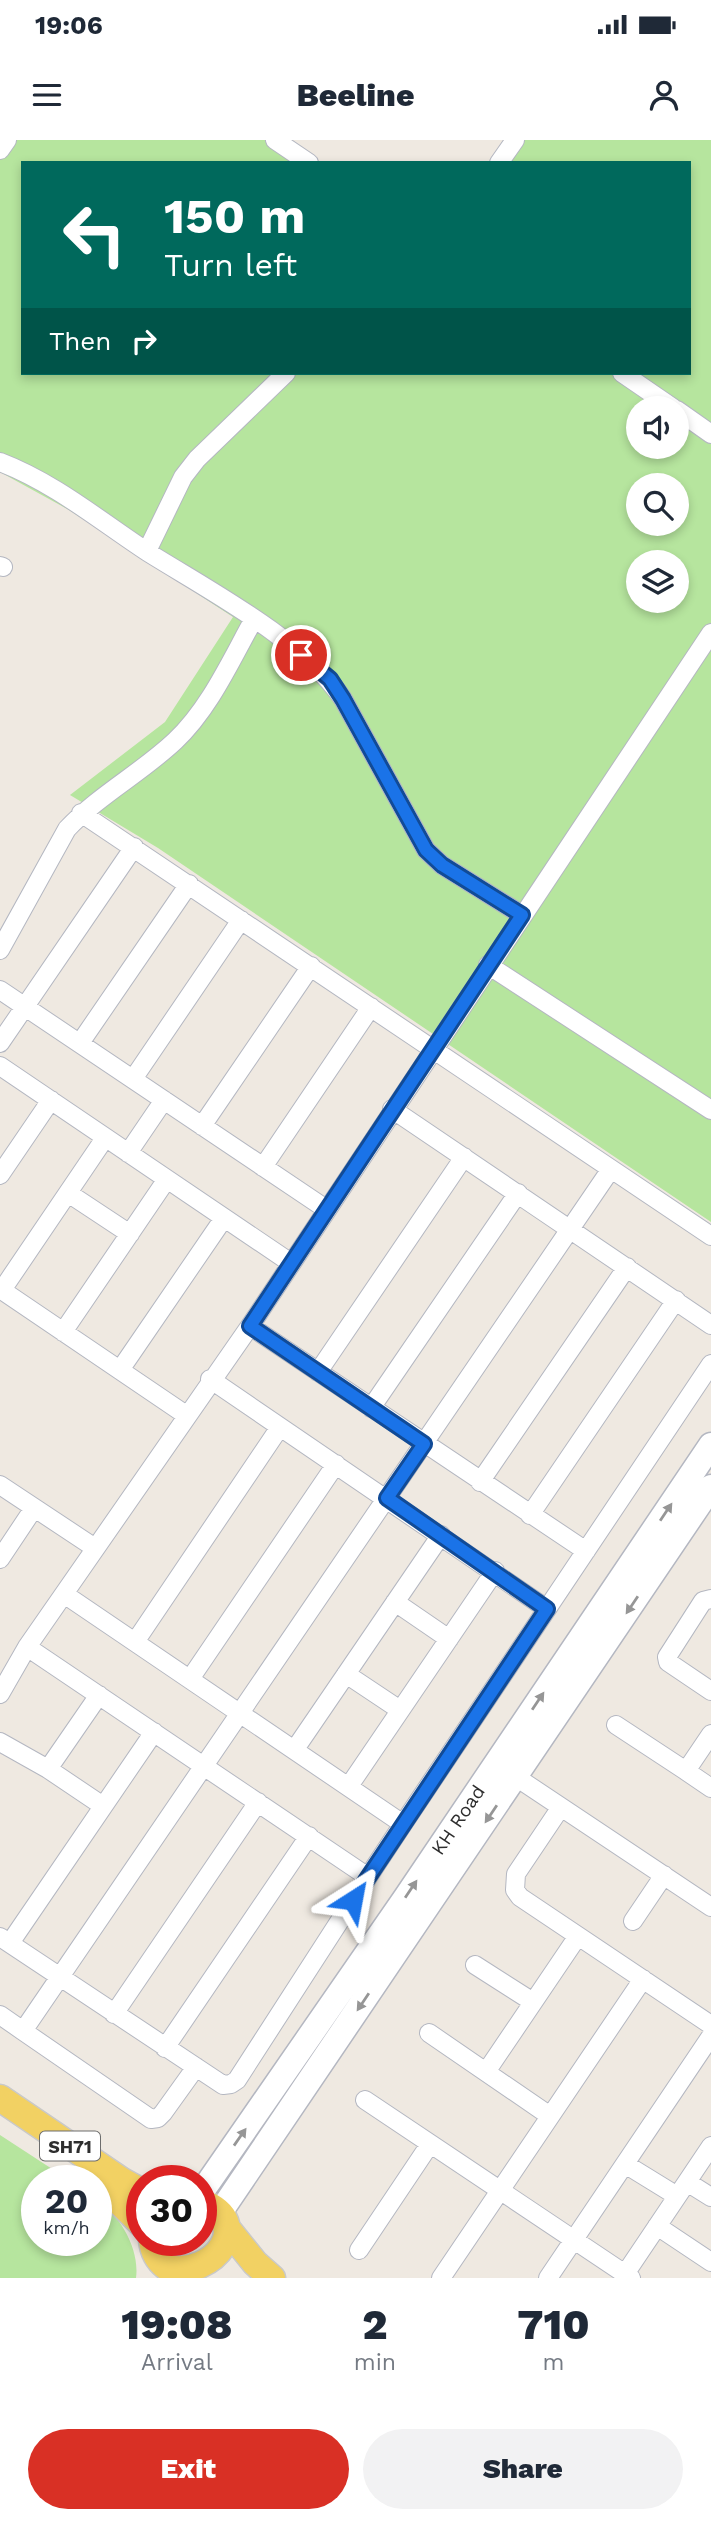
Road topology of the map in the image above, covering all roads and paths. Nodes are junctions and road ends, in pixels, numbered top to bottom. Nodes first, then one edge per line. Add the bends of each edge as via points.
1 (7, 140) edge
2 (275, 140) edge
3 (515, 140) edge
4 (0, 150) edge
5 (306, 161) edge
6 (500, 161) edge
7 (284, 375) edge
8 (625, 375) edge
9 (656, 396) edge
10 (689, 419) edge
11 (711, 434) edge
12 (0, 462) edge
13 (147, 551) junction
14 (254, 619) junction
15 (711, 632) edge
16 (81, 813) junction
17 (134, 847) junction
18 (189, 884) junction
19 (522, 915) junction
20 (242, 920) junction
21 (0, 950) edge
22 (488, 965) junction
23 (311, 966) junction
24 (0, 990) edge
25 (25, 1006) junction
26 (372, 1007) junction
27 (0, 1043) edge
28 (80, 1043) junction
29 (433, 1049) junction
30 (0, 1066) edge
31 (133, 1079) junction
32 (51, 1100) junction
33 (164, 1100) junction
34 (392, 1109) junction
35 (711, 1110) edge
36 (202, 1126) junction
37 (105, 1138) junction
38 (128, 1153) junction
39 (464, 1157) junction
40 (262, 1167) junction
41 (611, 1169) junction
42 (0, 1175) edge
43 (167, 1179) junction
44 (68, 1193) junction
45 (518, 1193) junction
46 (326, 1209) junction
47 (224, 1218) junction
48 (570, 1229) junction
49 (130, 1234) junction
50 (711, 1236) edge
51 (291, 1263) junction
52 (627, 1267) junction
53 (1, 1290) edge
54 (676, 1300) junction
55 (711, 1325) edge
56 (250, 1326) junction
57 (63, 1332) junction
58 (711, 1364) edge
59 (121, 1370) junction
60 (318, 1372) junction
61 (211, 1379) junction
62 (371, 1408) junction
63 (186, 1415) junction
64 (281, 1427) junction
65 (424, 1444) junction
66 (711, 1445) edge
67 (336, 1464) junction
68 (480, 1482) junction
69 (0, 1485) edge
70 (711, 1487) edge
71 (387, 1498) junction
72 (34, 1508) junction
73 (530, 1515) junction
74 (441, 1535) junction
75 (95, 1548) junction
76 (586, 1551) junction
77 (0, 1559) edge
78 (495, 1572) junction
79 (64, 1594) junction
80 (711, 1599) edge
81 (395, 1602) junction
82 (547, 1609) junction
83 (449, 1639) junction
84 (135, 1642) junction
85 (27, 1647) junction
86 (346, 1674) junction
87 (190, 1679) junction
88 (711, 1691) edge
89 (0, 1694) edge
90 (99, 1695) junction
91 (400, 1710) junction
92 (240, 1713) junction
93 (616, 1725) dead end
94 (154, 1732) junction
95 (711, 1734) edge
96 (0, 1742) edge
97 (295, 1749) junction
98 (204, 1766) junction
99 (48, 1769) junction
100 (506, 1770) junction
101 (686, 1771) junction
102 (349, 1786) junction
103 (711, 1788) edge
104 (258, 1802) junction
105 (103, 1806) junction
106 (561, 1807) junction
107 (403, 1824) junction
108 (309, 1836) junction
109 (664, 1875) junction
110 (368, 1877) junction
111 (711, 1907) edge
112 (634, 1921) dead end
113 (578, 1936) junction
114 (5, 1940) edge
115 (475, 1965) dead end
116 (60, 1977) junction
117 (643, 1979) junction
118 (533, 2002) junction
119 (114, 2014) junction
120 (0, 2015) edge
121 (711, 2025) edge
122 (23, 2031) junction
123 (429, 2033) dead end
124 (711, 2036) edge
125 (165, 2048) junction
126 (195, 2067) junction
127 (486, 2072) junction
128 (0, 2098) edge
129 (365, 2100) dead end
130 (550, 2116) junction
131 (0, 2120) edge
132 (430, 2144) junction
133 (711, 2146) edge
134 (68, 2165) edge
135 (625, 2165) junction
136 (217, 2171) edge
137 (126, 2183) edge
138 (682, 2189) junction
139 (500, 2191) junction
140 (112, 2195) edge
141 (711, 2197) edge
142 (126, 2208) edge
143 (217, 2212) edge
144 (217, 2215) edge
145 (217, 2216) edge
146 (657, 2225) junction
147 (574, 2240) junction
148 (359, 2250) dead end
149 (153, 2257) edge
150 (711, 2262) edge
151 (196, 2276) edge
152 (628, 2276) edge
153 (272, 2278) edge
154 (441, 2278) edge
155 (548, 2278) edge

1 - 4 street
2 - 5 street
3 - 6 street
7 - 13 street via 197,459 183,477
8 - 9 street
10 - 11 street
12 - 13 street via 55,488
13 - 14 street
14 - 16 street via 203,707 178,738
14 - 19 street via 330,679 426,850
15 - 19 street
16 - 17 street
16 - 21 street via 66,829
17 - 18 street
17 - 25 street
18 - 20 street
18 - 28 street
19 - 22 street
20 - 23 street
20 - 31 street
22 - 29 street
22 - 35 street
23 - 26 street
23 - 36 street
24 - 25 street
25 - 27 street
25 - 28 street
26 - 29 street
26 - 40 street
28 - 31 street
29 - 34 street
29 - 41 street
30 - 32 street
31 - 33 street
32 - 37 street
32 - 42 street
33 - 36 street
33 - 38 street
34 - 39 street
34 - 46 street
36 - 40 street
37 - 38 street
37 - 44 street
38 - 43 street
39 - 45 street
39 - 60 street
40 - 46 street
41 - 48 street
41 - 50 street
43 - 47 street
43 - 49 street
44 - 49 street
44 - 53 street
45 - 48 street
45 - 62 street
46 - 51 street
47 - 51 street
47 - 59 street
48 - 52 street
48 - 65 street
49 - 57 street
51 - 56 street
52 - 54 street
52 - 68 street
53 - 57 street
54 - 55 street
54 - 73 street
56 - 60 street
56 - 61 street
57 - 59 street
58 - 76 street
59 - 63 street
60 - 62 street
61 - 63 street
61 - 64 street
62 - 65 street
63 - 75 street
64 - 67 street
64 - 84 street
65 - 68 street
65 - 71 street
100 -> 66 main road, KH Road
67 - 71 street
67 - 87 street
68 - 73 street
69 - 72 street
70 -> 100 main road, KH Road
71 - 74 street
71 - 92 street
72 - 75 street
72 - 77 street
73 - 76 street
74 - 78 street
74 - 81 street
75 - 79 street
76 - 82 street
78 - 82 street
78 - 83 street
79 - 84 street
79 - 85 street
80 - 88 street via 703,1601 667,1657
81 - 83 street
81 - 86 street
82 - 107 street
83 - 91 street
84 - 87 street
85 - 89 street
85 - 90 street
86 - 91 street
86 - 97 street
87 - 92 street
90 - 94 street
90 - 99 street
91 - 102 street
92 - 97 street
92 - 98 street
93 - 101 street
94 - 98 street
94 - 105 street
95 - 101 street
96 - 99 street
97 - 102 street
98 - 104 street
98 - 116 street
99 - 105 street
100 - 106 street
136 -> 100 main road, KH Road
100 -> 143 main road, KH Road
101 - 103 street
102 - 107 street
104 - 108 street
104 - 119 street
105 - 114 street
106 - 109 street
106 - 113 street via 516,1874 515,1890
107 - 110 street
108 - 110 street
108 - 125 street
109 - 111 street
109 - 112 street
110 - 126 street via 237,2080 223,2085
113 - 117 street
113 - 118 street
114 - 116 street
115 - 118 street
116 - 119 street
116 - 122 street
117 - 121 street
117 - 130 street
118 - 127 street
119 - 125 street
120 - 122 street
122 - 126 street via 151,2119 163,2113
123 - 127 street
124 - 135 street
125 - 126 street
127 - 130 street
128 - 137 main road, SH71
129 - 132 street
130 - 139 street
131 - 134 main road, SH71
132 - 139 street
132 - 148 street
133 - 138 street
135 - 138 street
135 - 147 street
138 - 141 street
138 - 146 street
139 - 147 street
139 - 154 street
140 - 142 main road, SH71
144 - 153 main road
145 - 151 main road via 228,2241 224,2256
146 - 150 street
146 - 152 street
147 - 152 street
147 - 155 street
149 - 151 main road via 174,2272

